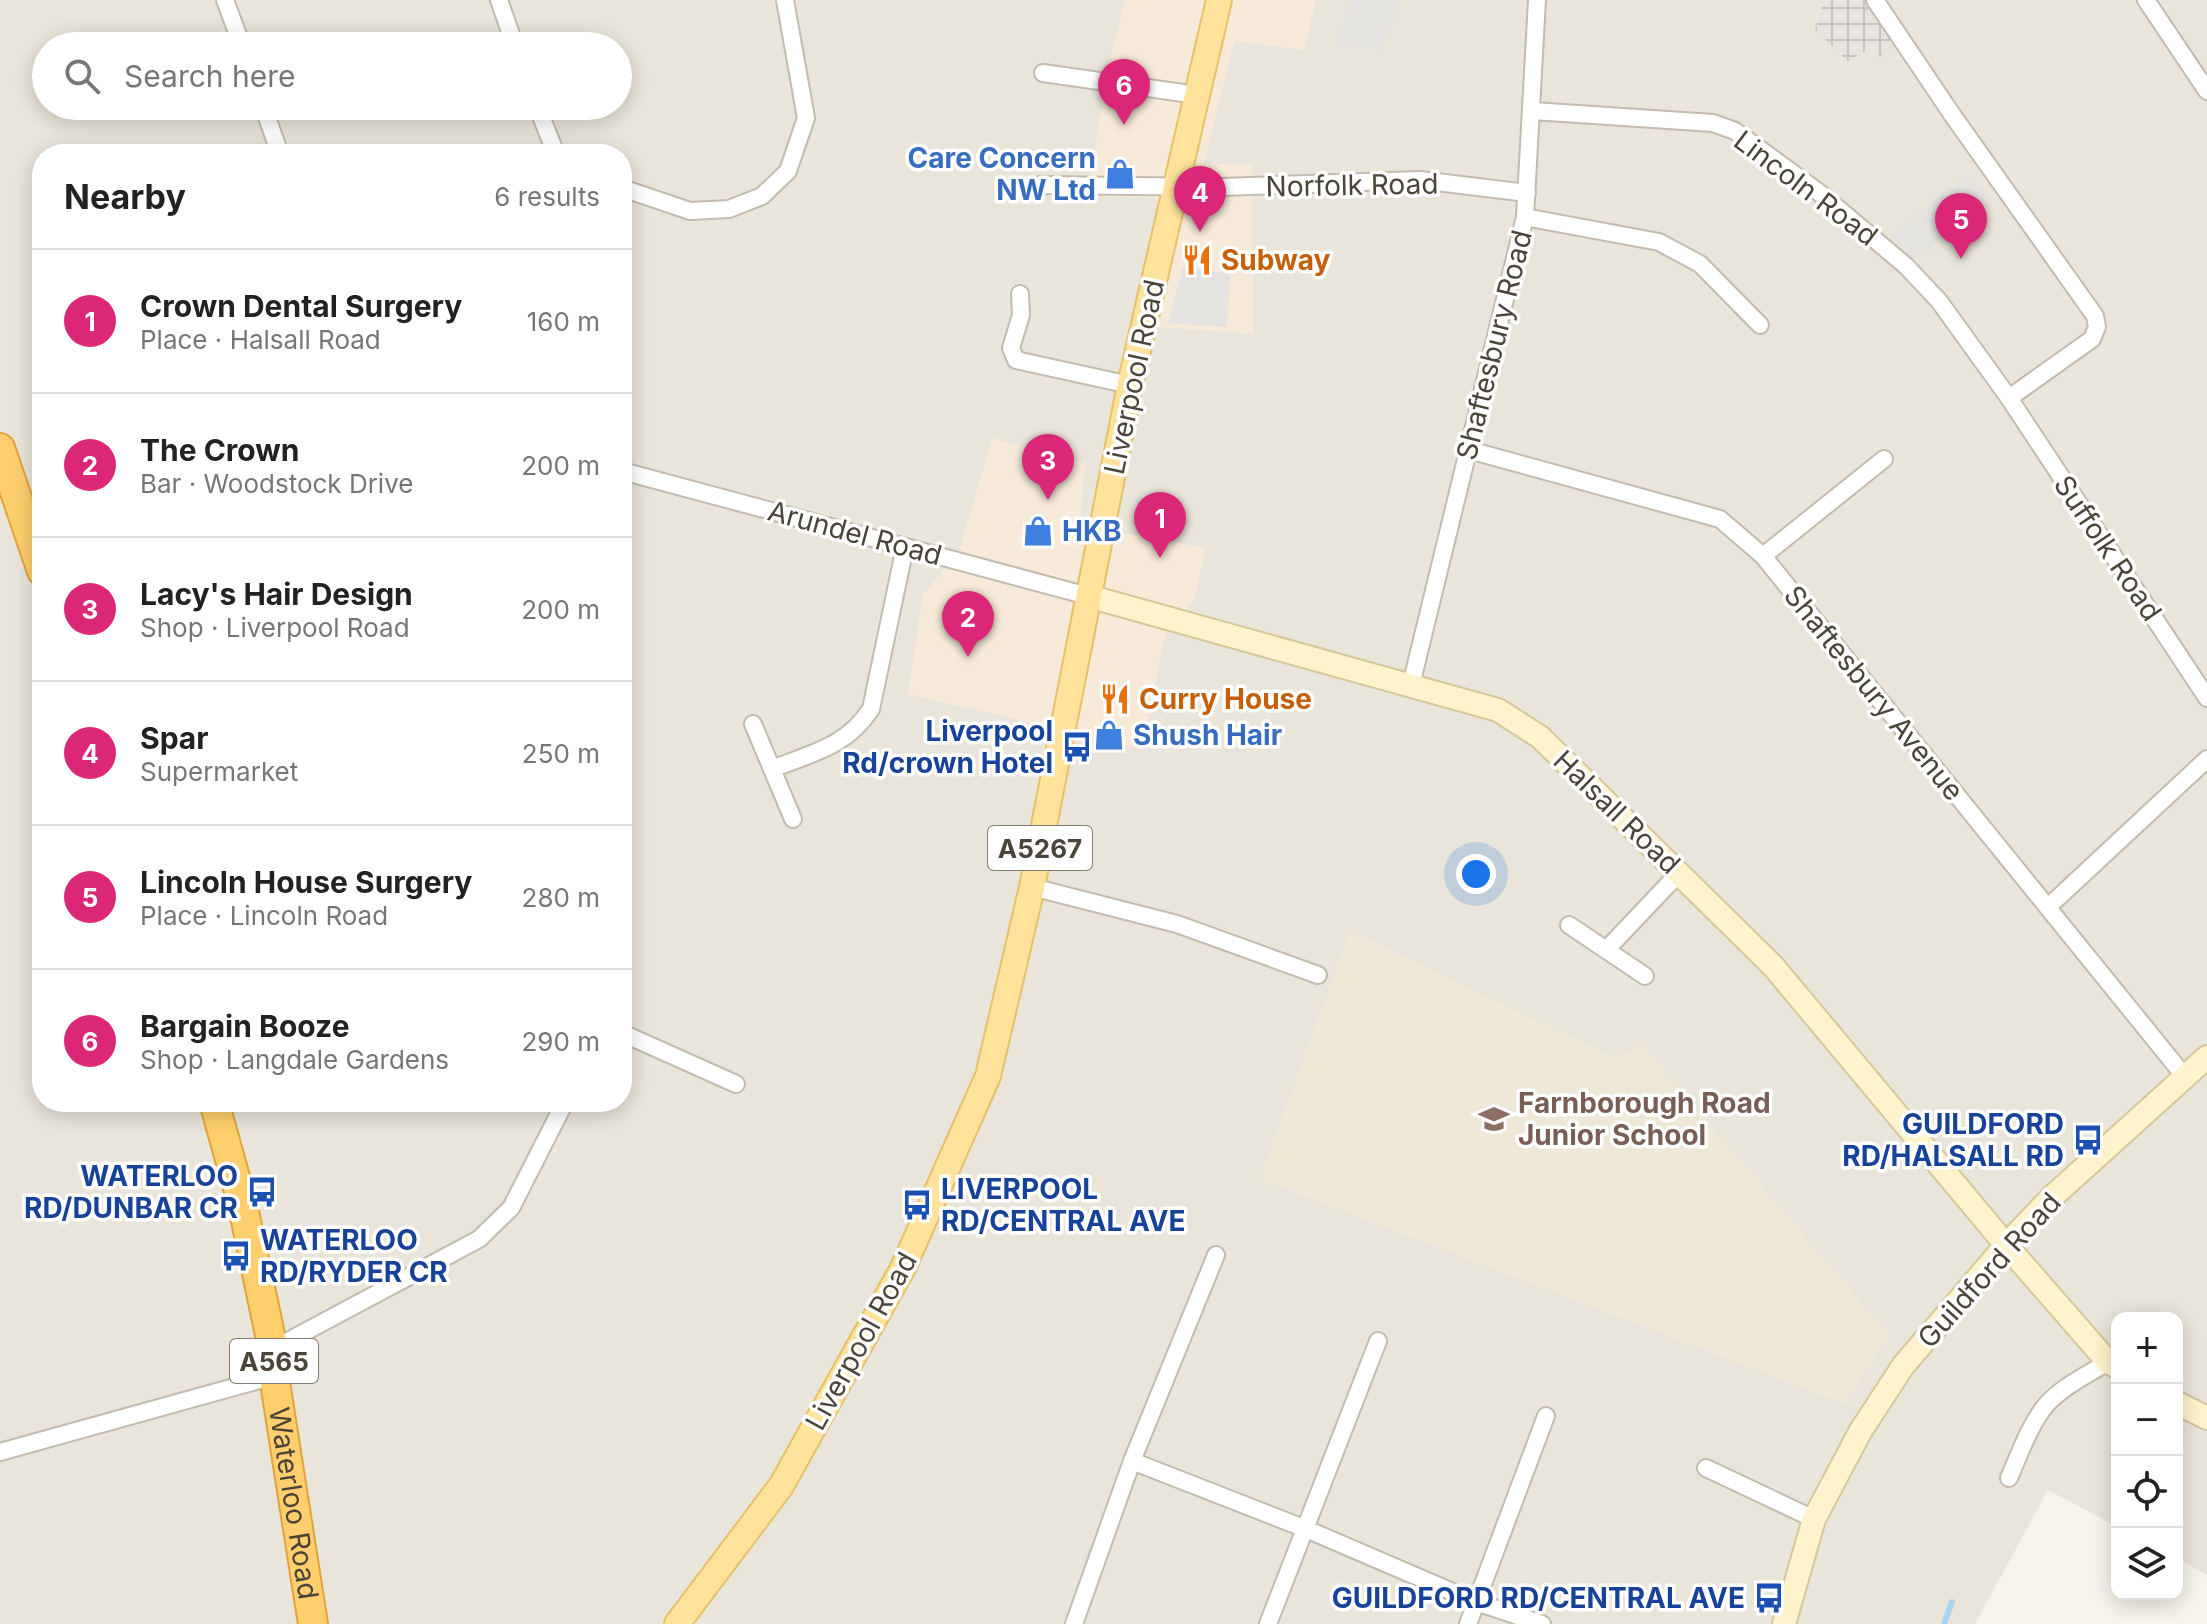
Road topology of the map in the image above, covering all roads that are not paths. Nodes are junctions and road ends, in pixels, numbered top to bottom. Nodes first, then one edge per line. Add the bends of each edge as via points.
1 (225, 0) edge
2 (499, 0) edge
3 (785, 0) edge
4 (1219, 0) edge
5 (1537, 0) edge
6 (1875, 0) edge
7 (2146, 0) edge
8 (237, 32) edge
9 (510, 32) edge
10 (1043, 73) dead end
11 (2207, 91) edge
12 (1197, 95) junction
13 (1533, 111) junction
14 (268, 120) edge
15 (543, 120) edge
16 (276, 144) edge
17 (552, 144) edge
18 (1040, 185) dead end
19 (1176, 187) junction
20 (632, 191) edge
21 (1527, 193) junction
22 (1525, 217) junction
23 (1020, 294) dead end
24 (1760, 325) dead end
25 (1130, 385) junction
26 (2009, 398) junction
27 (0, 448) edge
28 (1469, 450) junction
29 (1884, 459) dead end
30 (632, 474) edge
31 (32, 538) edge
32 (905, 547) junction
33 (1763, 556) junction
34 (1088, 596) junction
35 (1411, 685) junction
36 (2207, 698) edge
37 (753, 724) dead end
38 (2207, 759) edge
39 (772, 769) junction
40 (793, 819) dead end
41 (1680, 872) junction
42 (1032, 887) junction
43 (2048, 907) junction
44 (1569, 925) dead end
45 (1606, 950) junction
46 (1318, 975) dead end
47 (1645, 976) dead end
48 (632, 1037) edge
49 (2207, 1057) edge
50 (2185, 1077) junction
51 (736, 1084) dead end
52 (217, 1112) edge
53 (560, 1112) edge
54 (2006, 1245) junction
55 (1216, 1255) dead end
56 (1378, 1341) dead end
57 (274, 1362) junction
58 (2111, 1364) edge
59 (2111, 1365) edge
60 (2183, 1406) edge
61 (1546, 1416) dead end
62 (2207, 1418) edge
63 (0, 1452) edge
64 (1132, 1461) junction
65 (1706, 1468) dead end
66 (2009, 1478) dead end
67 (1814, 1519) junction
68 (1306, 1529) junction
69 (1476, 1602) junction
70 (313, 1624) edge
71 (677, 1624) edge
72 (1074, 1624) edge
73 (1268, 1624) edge
74 (1468, 1624) edge
75 (1542, 1624) edge
76 (1784, 1624) edge

1 - 8 street
2 - 9 street
3 - 20 street via 806,118 788,171 762,196 729,209 690,211
4 - 12 main road, Liverpool Road / A5267
5 - 13 street, Shaftesbury Road
6 - 26 street via 2095,316 2092,339
7 - 11 street
10 - 12 street
12 - 19 main road, Liverpool Road / A5267
13 - 21 street, Shaftesbury Road
13 - 26 street, Lincoln Road via 1713,123 1735,131 1906,266 1939,301
14 - 16 street
15 - 17 street
18 - 19 street, Norfolk Road
19 - 21 street, Norfolk Road via 1420,180
19 - 25 main road, Liverpool Road / A5267
21 - 22 street, Shaftesbury Road
22 - 24 street via 1659,242 1700,264
22 - 28 street, Shaftesbury Road
23 - 25 street via 1021,315 1011,348 1016,360
25 - 34 main road, Liverpool Road / A5267
26 - 36 street, Suffolk Road
27 - 31 highway
28 - 33 street, Shaftesbury Avenue via 1720,519
28 - 35 street, Shaftesbury Road
29 - 33 street
30 - 32 street, Arundel Road
32 - 34 street, Arundel Road
32 - 39 street via 871,709 859,728 837,744
33 - 43 street, Shaftesbury Avenue
34 - 35 street, Halsall Road
34 - 42 main road, Liverpool Road / A5267
35 - 41 street, Halsall Road via 1498,710 1540,737
37 - 39 street
38 - 43 street
39 - 40 street
41 - 45 street
41 - 54 street, Halsall Road via 1773,966
42 - 46 street via 1177,924
42 - 71 main road, Liverpool Road / A5267 via 988,1076 903,1268 781,1486
43 - 50 street, Shaftesbury Avenue
44 - 45 street
45 - 47 street
48 - 51 street
49 - 50 street, Guildford Road
50 - 54 street, Guildford Road
52 - 57 highway, Waterloo Road / A565 via 242,1202
53 - 57 street via 511,1208 479,1239
54 - 58 street, Halsall Road
54 - 67 street, Guildford Road via 1903,1366
55 - 64 street
56 - 68 street
57 - 63 street
57 - 70 highway, Waterloo Road / A565
59 - 66 street via 2075,1382 2048,1403
60 - 62 street
61 - 69 street
64 - 68 street
64 - 72 street
65 - 67 street
67 - 76 street, Guildford Road
68 - 69 street
68 - 73 street
69 - 74 street
69 - 75 street

